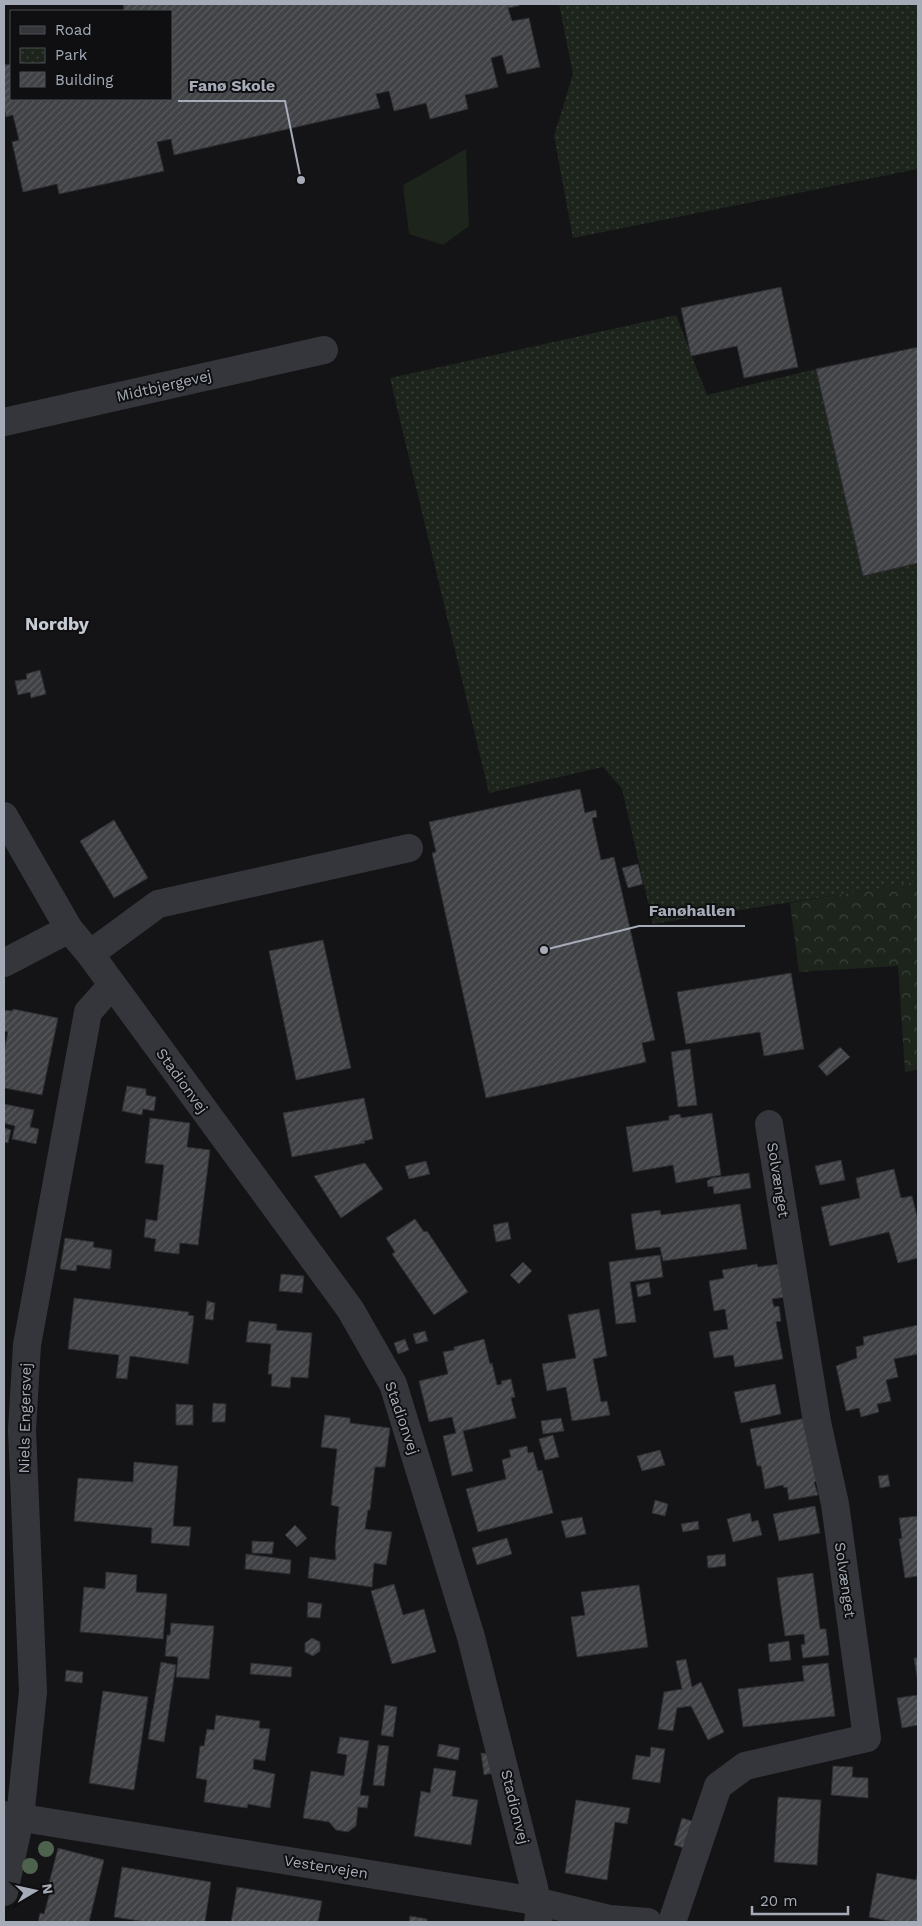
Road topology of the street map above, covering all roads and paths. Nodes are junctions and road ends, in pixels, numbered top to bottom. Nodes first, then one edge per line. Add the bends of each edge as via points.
1 (324, 350) dead end
2 (4, 422) edge
3 (4, 816) edge
4 (409, 848) dead end
5 (69, 929) junction
6 (90, 954) junction
7 (4, 962) edge
8 (112, 986) junction
9 (769, 1124) dead end
10 (12, 1817) edge
11 (4, 1892) edge
12 (537, 1912) edge
13 (648, 1922) edge
14 (672, 1922) edge

1 - 2 street, Midtbjergevej
3 - 5 street, Stadionvej
4 - 6 street via 158,904
5 - 6 street, Stadionvej
5 - 7 street
6 - 8 street, Stadionvej
8 - 10 street, Niels Engersvej via 88,1012 27,1345 22,1430 33,1692
8 - 12 street, Stadionvej via 350,1309 393,1384 471,1637 508,1776
9 - 14 street, Solvænget via 817,1422 835,1504 867,1738 745,1766 718,1786
10 - 11 street, Niels Engersvej
10 - 12 street, Vestervejen
12 - 13 street, Vestervejen

